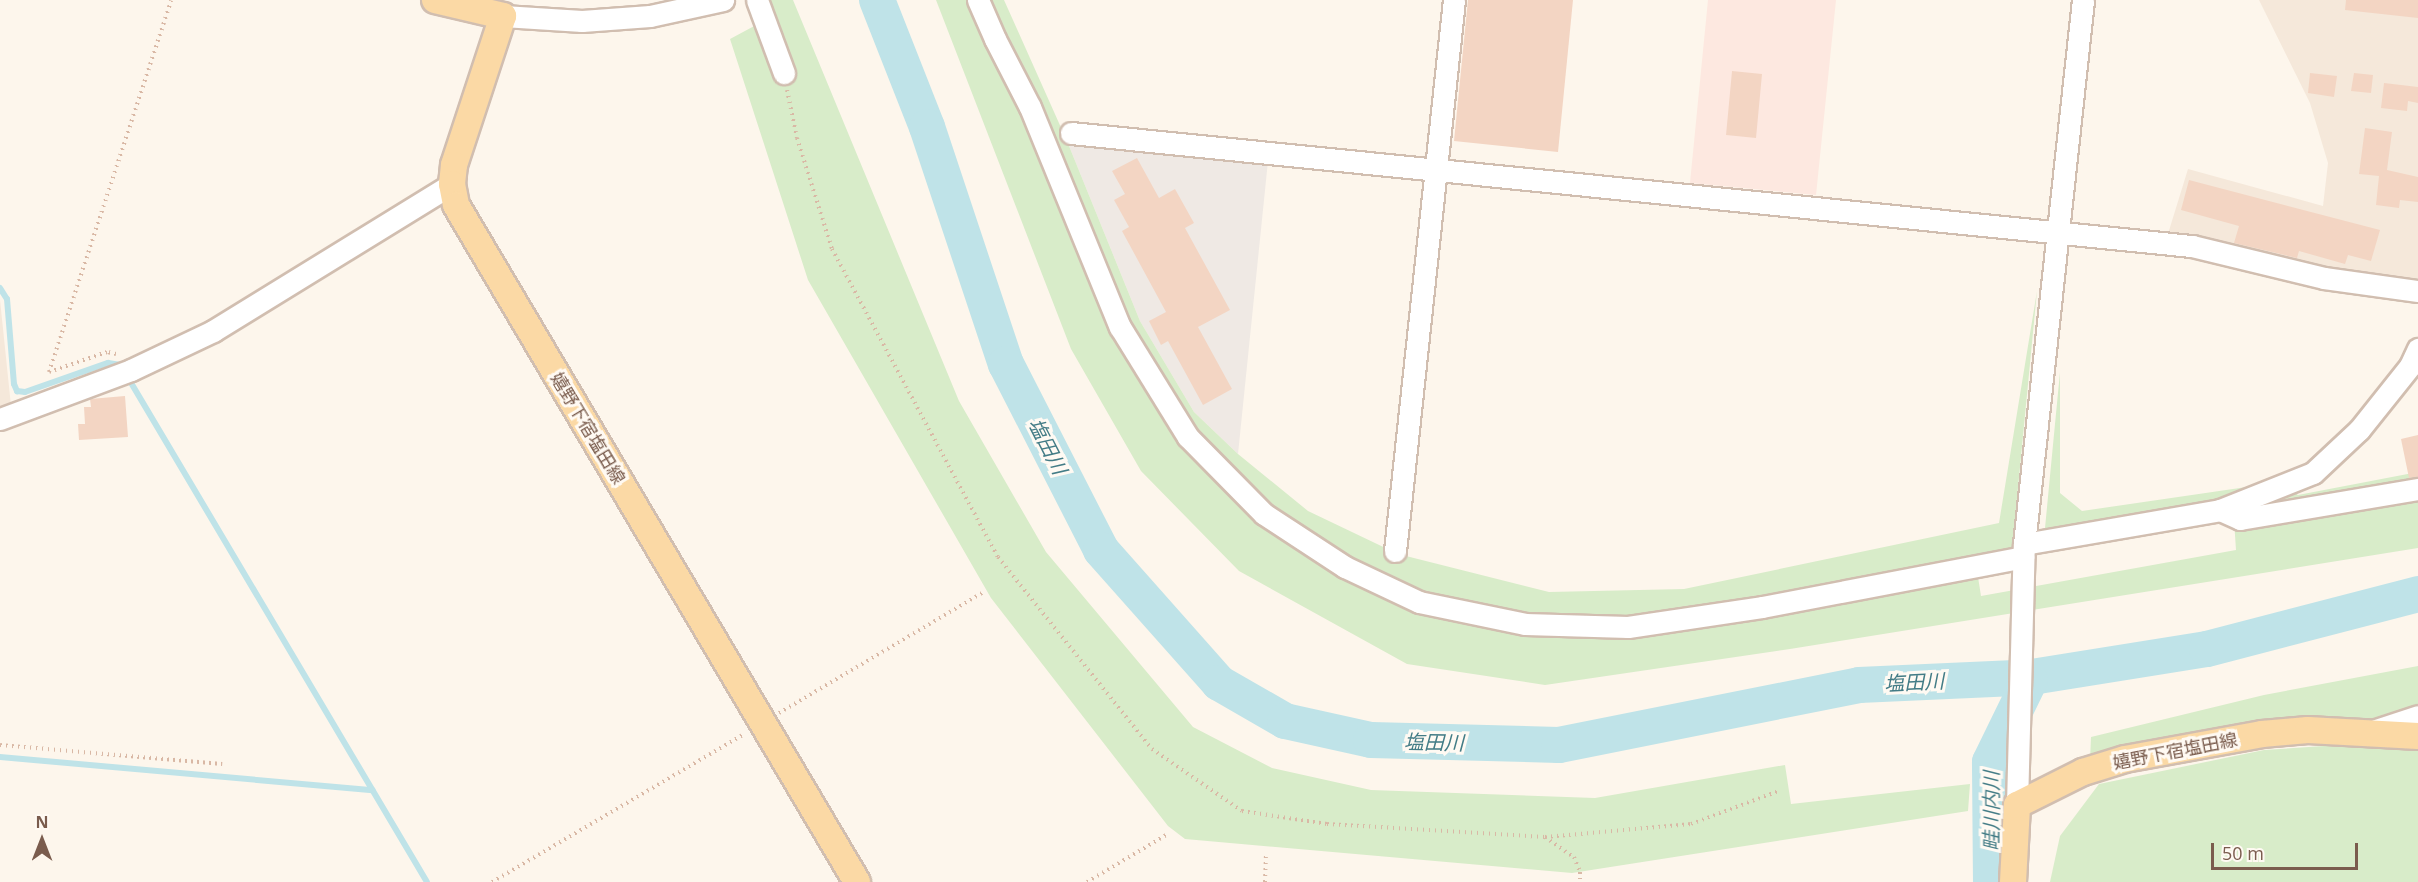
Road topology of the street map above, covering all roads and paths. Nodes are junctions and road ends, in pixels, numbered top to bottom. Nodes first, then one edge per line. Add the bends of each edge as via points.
1 (171, 0) edge
2 (435, 0) edge
3 (723, 0) edge
4 (757, 0) edge
5 (978, 0) edge
6 (1454, 0) edge
7 (2083, 0) edge
8 (503, 16) junction
9 (784, 73) joint
10 (1071, 133) dead end
11 (1436, 169) junction
12 (452, 183) junction
13 (2059, 231) junction
14 (2418, 291) edge
15 (2418, 349) edge
16 (124, 373) junction
17 (0, 420) edge
18 (2418, 489) edge
19 (2220, 510) junction
20 (1395, 551) dead end
21 (2024, 557) junction
22 (984, 592) dead end
23 (2418, 716) edge
24 (763, 723) junction
25 (2370, 732) junction
26 (2418, 736) edge
27 (0, 745) edge
28 (222, 764) dead end
29 (1779, 792) dead end
30 (2017, 805) junction
31 (1166, 835) dead end
32 (1545, 837) junction
33 (1266, 856) dead end
34 (492, 882) edge
35 (857, 882) edge
36 (1087, 882) edge
37 (1265, 882) edge
38 (1580, 882) edge
39 (2013, 882) edge

1 - 16 path via 49,372 107,352 123,355
2 - 8 main road
3 - 8 street via 639,17 582,21
4 - 9 street
5 - 21 street via 1030,107 1120,327 1188,437 1264,514 1345,567 1419,602 1525,624 1628,627 1762,607
6 - 11 street
7 - 13 street
8 - 12 main road, 嬉野下宿塩田線 via 454,165
9 - 32 path via 797,138 832,249 998,557 1152,749 1242,811 1327,824
10 - 11 street
11 - 13 street
11 - 20 street
12 - 16 street via 213,331
12 - 24 main road, 嬉野下宿塩田線 via 456,205
13 - 14 street via 2192,246 2324,278
13 - 21 street
15 - 19 street via 2410,366 2359,430 2313,473
16 - 17 street
18 - 19 street via 2240,519
19 - 21 street
21 - 30 street
22 - 24 path
23 - 25 street
24 - 34 path
24 - 35 main road, 嬉野下宿塩田線
25 - 26 main road, 嬉野下宿塩田線
25 - 30 main road, 嬉野下宿塩田線 via 2308,730 2262,734 2125,759 2083,772
27 - 28 path
29 - 32 path via 1691,824
30 - 39 main road
31 - 36 path
32 - 38 path via 1574,857
33 - 37 path

